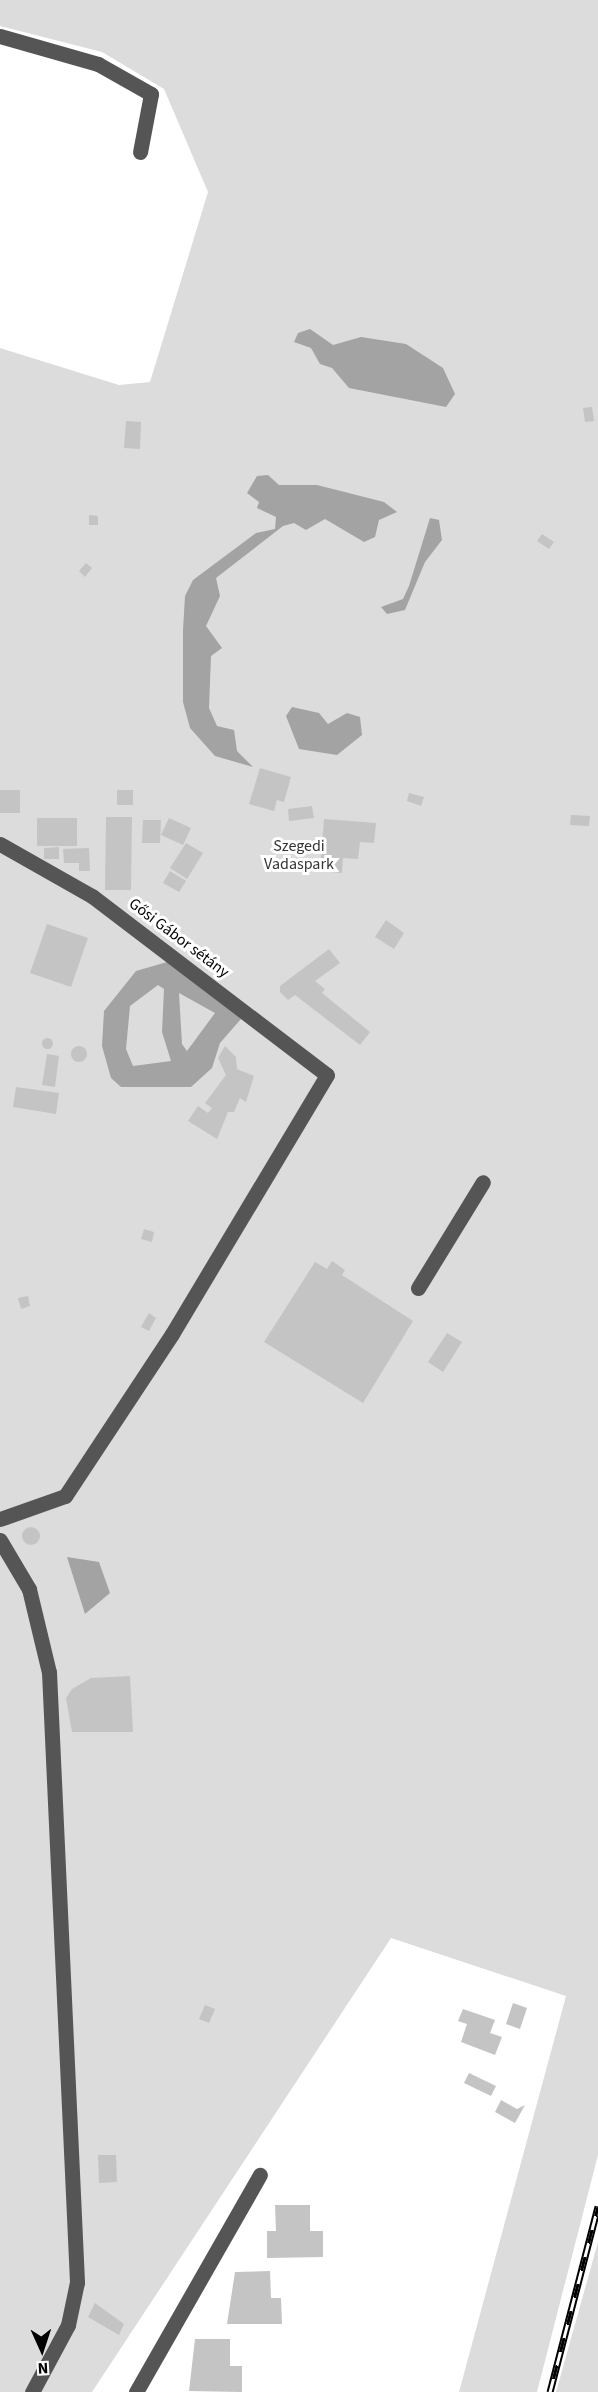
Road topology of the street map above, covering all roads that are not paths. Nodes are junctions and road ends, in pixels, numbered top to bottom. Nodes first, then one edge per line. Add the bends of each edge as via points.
1 (0, 36) edge
2 (140, 152) dead end
3 (0, 843) edge
4 (483, 1182) dead end
5 (418, 1288) dead end
6 (0, 1519) edge
7 (0, 1540) edge
8 (260, 2175) dead end
9 (32, 2392) edge
10 (136, 2392) edge

1 - 2 lane via 98,64 151,94
3 - 6 lane, Gősi Gábor sétány via 92,896 327,1075 172,1334 65,1496
4 - 5 lane
7 - 9 lane via 29,1589 49,1672 77,2282 68,2325
8 - 10 lane

